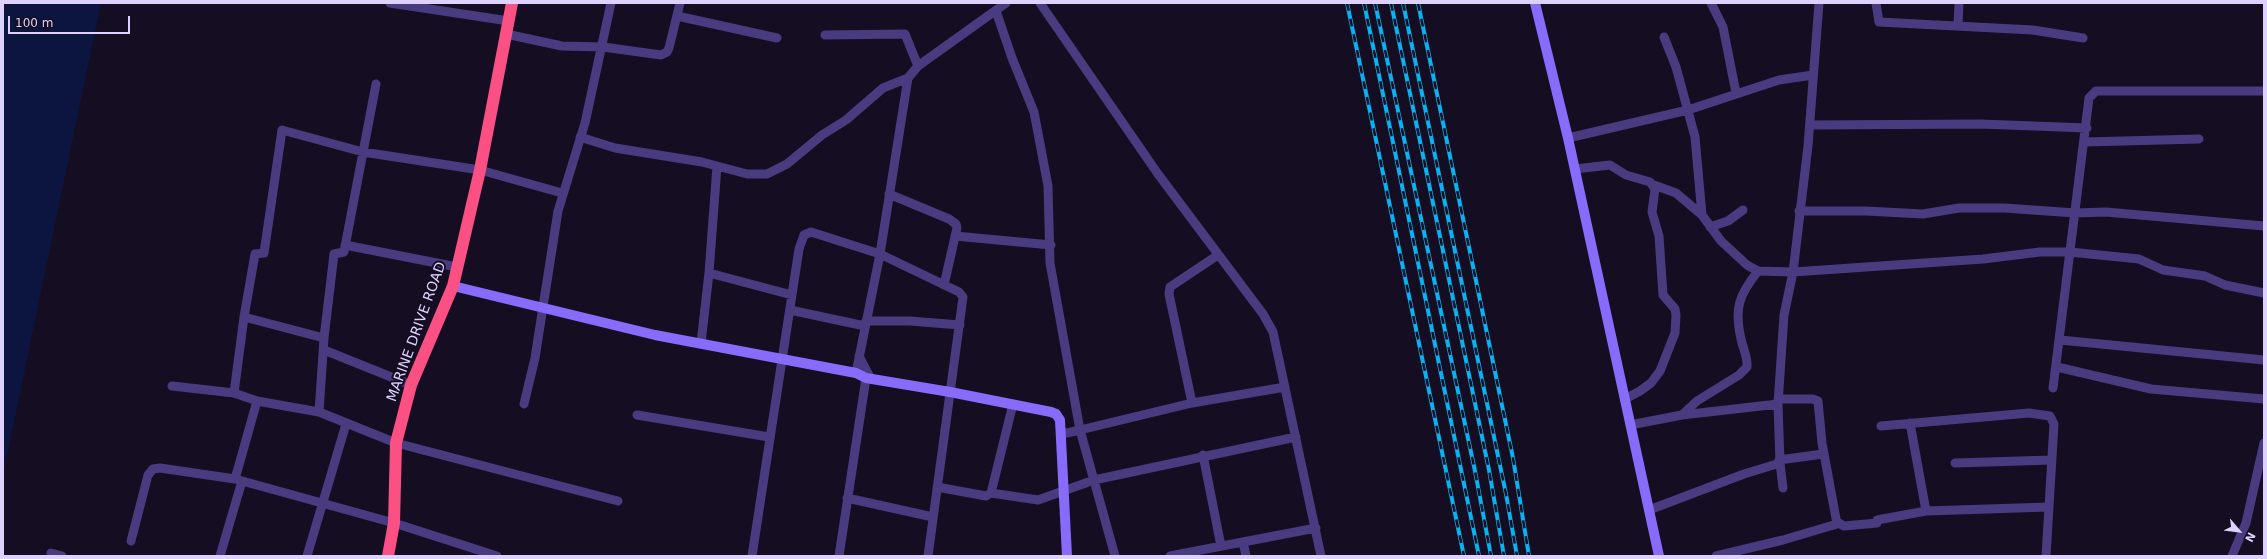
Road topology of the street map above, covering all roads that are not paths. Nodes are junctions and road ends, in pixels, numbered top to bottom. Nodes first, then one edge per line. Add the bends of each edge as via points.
1 (390, 3) edge
2 (512, 3) edge
3 (611, 3) edge
4 (680, 3) edge
5 (1006, 3) edge
6 (1040, 3) edge
7 (1535, 3) edge
8 (1711, 3) edge
9 (1819, 3) edge
10 (1876, 3) edge
11 (1959, 3) edge
12 (425, 6) edge
13 (996, 11) junction
14 (677, 16) junction
15 (509, 21) junction
16 (1958, 25) junction
17 (506, 34) junction
18 (825, 35) dead end
19 (1664, 37) dead end
20 (777, 38) dead end
21 (2083, 38) dead end
22 (603, 47) junction
23 (918, 66) junction
24 (1813, 75) junction
25 (908, 78) junction
26 (376, 84) dead end
27 (2264, 91) edge
28 (1736, 93) junction
29 (1688, 110) junction
30 (1810, 126) junction
31 (2087, 128) junction
32 (580, 137) junction
33 (1568, 138) junction
34 (2199, 140) dead end
35 (2085, 142) junction
36 (363, 152) junction
37 (717, 166) junction
38 (1575, 169) junction
39 (480, 170) junction
40 (1654, 184) junction
41 (562, 193) junction
42 (889, 194) junction
43 (1743, 210) dead end
44 (1799, 212) junction
45 (2075, 213) junction
46 (1702, 215) junction
47 (2264, 226) edge
48 (1710, 227) junction
49 (955, 236) junction
50 (345, 245) junction
51 (1051, 246) junction
52 (2070, 252) junction
53 (880, 254) junction
54 (1218, 255) junction
55 (457, 267) junction
56 (1758, 271) junction
57 (1793, 272) junction
58 (709, 273) junction
59 (944, 285) junction
60 (453, 286) junction
61 (2264, 293) edge
62 (792, 295) junction
63 (543, 308) junction
64 (790, 310) junction
65 (244, 317) junction
66 (865, 324) junction
67 (960, 325) junction
68 (324, 338) junction
69 (2060, 340) junction
70 (701, 343) junction
71 (324, 350) junction
72 (859, 356) junction
73 (782, 359) junction
74 (2264, 360) edge
75 (2057, 367) junction
76 (856, 373) junction
77 (868, 379) junction
78 (411, 385) junction
79 (172, 386) dead end
80 (1285, 387) junction
81 (2053, 388) dead end
82 (950, 392) junction
83 (234, 393) junction
84 (1625, 399) junction
85 (2264, 399) edge
86 (257, 401) junction
87 (1778, 401) junction
88 (1192, 403) junction
89 (524, 404) dead end
90 (1014, 404) junction
91 (319, 412) junction
92 (637, 414) dead end
93 (1682, 415) junction
94 (1910, 423) junction
95 (346, 424) junction
96 (1630, 425) junction
97 (1881, 426) dead end
98 (1080, 430) junction
99 (1062, 434) junction
100 (769, 437) junction
101 (1296, 437) junction
102 (396, 443) junction
103 (2264, 444) edge
104 (1823, 454) junction
105 (1203, 456) junction
106 (2052, 460) junction
107 (1780, 461) junction
108 (1955, 463) dead end
109 (239, 480) junction
110 (1094, 480) junction
111 (937, 487) junction
112 (1783, 488) dead end
113 (1064, 491) junction
114 (992, 493) junction
115 (848, 498) junction
116 (618, 501) dead end
117 (321, 504) junction
118 (2049, 507) junction
119 (1649, 510) junction
120 (1926, 510) junction
121 (933, 517) junction
122 (1837, 522) junction
123 (394, 523) junction
124 (1316, 528) junction
125 (130, 541) dead end
126 (1243, 542) junction
127 (1221, 546) junction
128 (51, 553) dead end
129 (62, 556) edge
130 (220, 556) edge
131 (307, 556) edge
132 (388, 556) edge
133 (497, 556) edge
134 (752, 556) edge
135 (839, 556) edge
136 (928, 556) edge
137 (1067, 556) edge
138 (1115, 556) edge
139 (1170, 556) edge
140 (1246, 556) edge
141 (1321, 556) edge
142 (1659, 556) edge
143 (1716, 556) edge
144 (2046, 556) edge
145 (2232, 556) edge

1 - 12 street
2 - 15 highway, MARINE DRIVE ROAD
3 - 22 street
4 - 14 street
5 - 13 street
6 - 54 street via 1158,174
7 - 33 main road
8 - 28 street via 1723,27
9 - 24 street via 1818,46
10 - 16 street via 1879,22
11 - 16 street
12 - 15 street
13 - 23 street
13 - 51 street via 1034,112 1048,186
14 - 20 street
14 - 22 street via 669,48 662,55
15 - 17 highway, MARINE DRIVE ROAD
16 - 21 street via 2033,30
17 - 22 street via 562,46
17 - 39 highway, MARINE DRIVE ROAD
18 - 23 street via 905,34
19 - 29 street via 1673,57
22 - 32 street
23 - 25 street
24 - 28 street via 1779,80
24 - 30 street
25 - 37 street via 883,88 846,120 822,135 777,171 757,175
25 - 42 street
26 - 36 street
27 - 31 street via 2096,91 2090,98
28 - 29 street
29 - 33 street
29 - 46 street via 1697,150
30 - 31 street via 1981,124
30 - 44 street
31 - 35 street
32 - 37 street via 615,148
32 - 41 street
33 - 38 main road
34 - 35 street
35 - 45 street
36 - 39 street
36 - 50 street
36 - 65 street via 282,130 264,253 255,254
37 - 58 street
38 - 40 street via 1610,165 1626,175
38 - 84 main road
39 - 41 street
39 - 55 highway, MARINE DRIVE ROAD
40 - 46 street via 1676,193
40 - 84 street via 1652,212 1659,236 1663,295 1675,309 1675,333 1660,371 1651,383
41 - 63 street
42 - 49 street via 953,221 957,228
42 - 53 street
43 - 48 street via 1728,221
44 - 45 street via 1923,214 1959,208 2005,208
44 - 57 street
45 - 47 street via 2106,212
45 - 52 street
46 - 48 street
48 - 56 street via 1736,256
49 - 51 street
49 - 59 street
50 - 55 street
50 - 68 street via 344,252 334,254
51 - 98 street via 1050,263
52 - 57 street via 2040,252 1983,259
52 - 61 street via 2139,259 2163,270 2205,276 2225,285
52 - 69 street
53 - 59 street
53 - 62 street via 807,232 801,240
53 - 66 street
54 - 80 street via 1263,314 1273,332
54 - 88 street via 1170,287 1169,294
55 - 60 highway, MARINE DRIVE ROAD
56 - 57 street
56 - 93 street via 1745,287 1739,303 1739,323 1747,367 1739,375 1697,401
57 - 87 street via 1784,315
58 - 62 street
58 - 70 street
59 - 67 street via 959,292 963,297
60 - 63 main road
60 - 78 highway, MARINE DRIVE ROAD
62 - 64 street
63 - 70 main road
63 - 89 street
64 - 66 street
64 - 73 street
65 - 68 street
65 - 83 street
66 - 67 street via 910,321
66 - 72 street
67 - 82 street
68 - 71 street
69 - 74 street
69 - 75 street
70 - 73 main road
71 - 78 street
71 - 91 street
72 - 76 street
72 - 77 street
73 - 76 main road
73 - 100 street
75 - 81 street
75 - 85 street via 2152,390
76 - 77 main road
77 - 82 main road
77 - 115 street
78 - 102 highway, MARINE DRIVE ROAD
79 - 83 street
80 - 88 street
80 - 101 street
82 - 90 main road
82 - 111 street
83 - 86 street
84 - 96 main road
86 - 91 street
86 - 109 street
87 - 93 street
87 - 104 street via 1818,401
87 - 107 street
88 - 98 street
90 - 99 main road via 1056,414 1060,420
90 - 114 street
91 - 95 street
92 - 100 street
93 - 96 street
94 - 97 street
94 - 106 street via 2046,414 2053,419 2054,424
94 - 120 street
95 - 102 street
95 - 117 street
96 - 119 main road
98 - 99 street
98 - 110 street
99 - 113 main road
100 - 134 street
101 - 105 street
101 - 124 street
102 - 116 street
102 - 123 highway, MARINE DRIVE ROAD
103 - 145 street via 2246,523
104 - 107 street
104 - 122 street
105 - 110 street
105 - 127 street
106 - 108 street
106 - 118 street
107 - 112 street
107 - 119 street
109 - 117 street
109 - 125 street via 154,469 148,475
109 - 130 street
110 - 113 street
110 - 138 street
111 - 114 street via 986,496
111 - 121 street
113 - 114 street via 1038,500
113 - 137 main road
115 - 121 street
115 - 135 street
117 - 123 street
117 - 131 street
118 - 120 street
118 - 144 street
119 - 142 main road
120 - 122 street via 1877,522 1844,526
121 - 136 street
122 - 143 street via 1835,526
123 - 132 highway, MARINE DRIVE ROAD
123 - 133 street
124 - 126 street
124 - 141 street
126 - 127 street
126 - 140 street
127 - 139 street
128 - 129 street

